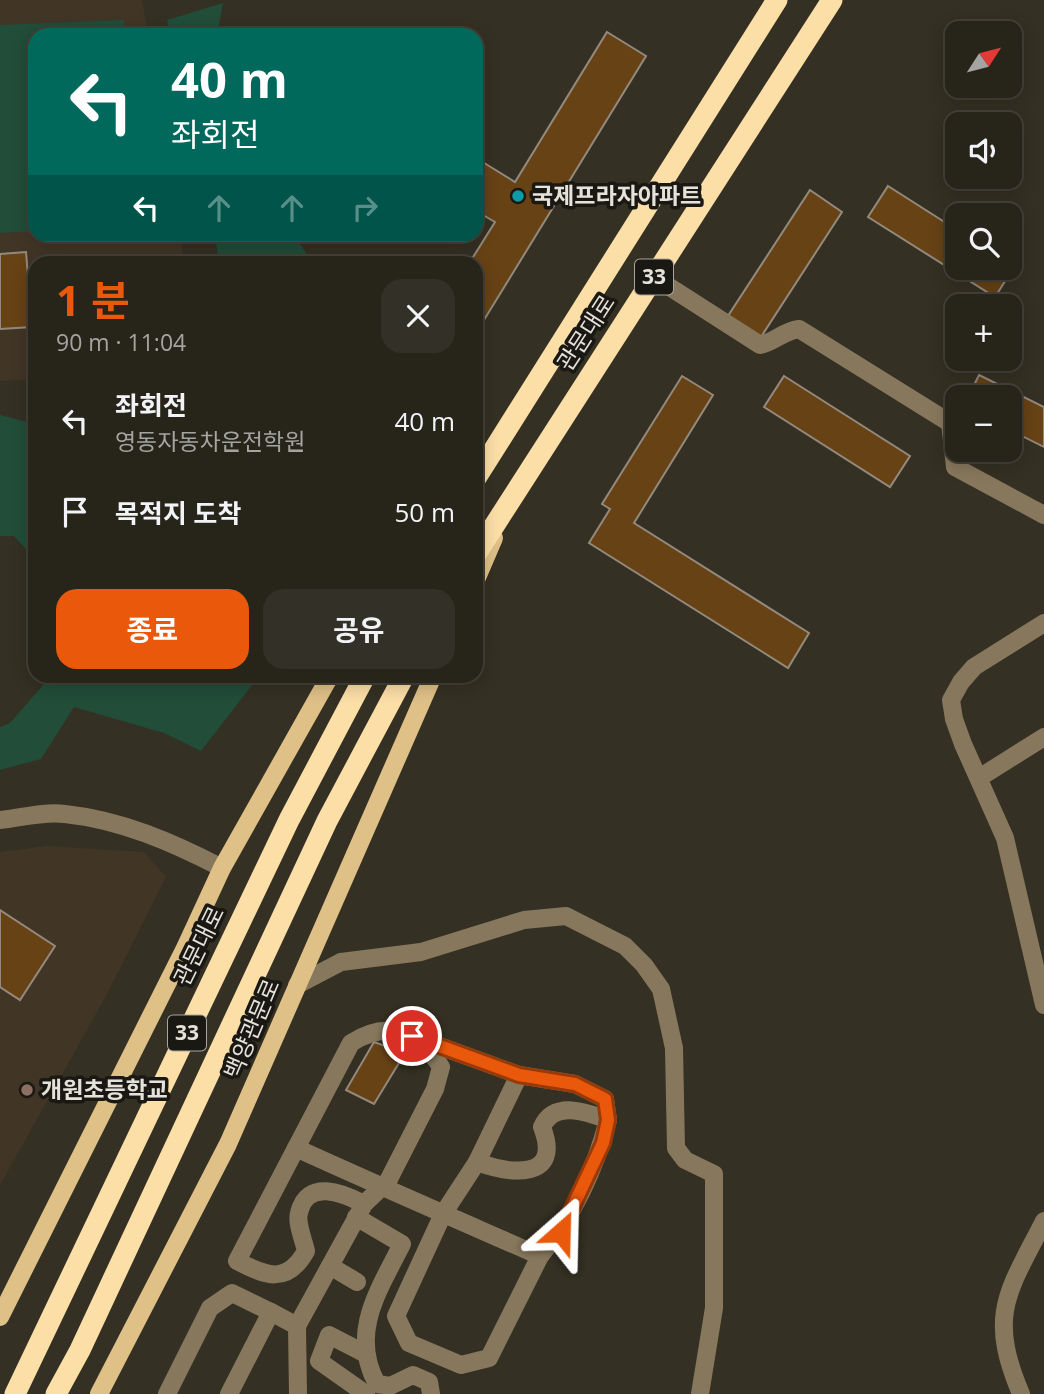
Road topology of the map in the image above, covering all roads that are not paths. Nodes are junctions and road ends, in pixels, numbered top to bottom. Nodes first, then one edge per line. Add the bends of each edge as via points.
1 (777, 0) edge
2 (832, 0) edge
3 (654, 277) junction
4 (483, 464) edge
5 (518, 485) junction
6 (1044, 515) edge
7 (483, 542) edge
8 (483, 564) edge
9 (1044, 623) edge
10 (326, 683) edge
11 (361, 683) edge
12 (400, 683) edge
13 (430, 683) edge
14 (1044, 737) edge
15 (979, 778) junction
16 (0, 820) edge
17 (222, 868) junction
18 (298, 985) junction
19 (1044, 1005) edge
20 (412, 1036) junction
21 (519, 1075) junction
22 (608, 1120) junction
23 (296, 1148) junction
24 (477, 1162) junction
25 (382, 1187) junction
26 (360, 1210) junction
27 (443, 1214) junction
28 (1044, 1221) edge
29 (540, 1256) junction
30 (330, 1266) junction
31 (358, 1282) dead end
32 (271, 1312) junction
33 (0, 1317) edge
34 (297, 1326) junction
35 (365, 1353) junction
36 (15, 1394) edge
37 (56, 1394) edge
38 (99, 1394) edge
39 (167, 1394) edge
40 (229, 1394) edge
41 (298, 1394) edge
42 (366, 1394) edge
43 (431, 1394) edge
44 (700, 1394) edge
45 (1021, 1394) edge

1 - 4 highway, 관문대로 / 33
2 - 3 highway, 관문대로 / 33
3 - 5 highway, 관문대로 / 33
3 - 6 street via 760,345 787,330 799,329 950,423 955,467
5 - 7 highway, 관문대로 / 33
5 - 8 main road
9 - 15 street via 974,667 951,700 954,719
10 - 17 main road
11 - 36 highway, 관문대로 / 33 via 289,820
12 - 37 highway, 33 via 327,821
13 - 18 main road, 백양관문로
14 - 15 street
15 - 19 street via 1005,838
16 - 17 street via 62,813 124,826 173,843
17 - 33 main road
18 - 38 main road, 백양관문로 via 229,1144
18 - 44 street via 341,962 421,951 524,920 566,916 625,946 644,965 661,989 674,1048 676,1148 685,1160 714,1174 714,1308
20 - 21 street
20 - 23 street via 386,1030 367,1032 351,1043
20 - 25 street via 441,1068 435,1089
21 - 22 street via 575,1084 605,1099
21 - 24 street
22 - 24 street via 581,1109 545,1118 546,1157 538,1168 498,1170
22 - 29 street via 603,1143 561,1232
23 - 25 street
23 - 26 street via 237,1261 279,1275 297,1266 306,1251 298,1214 317,1191 331,1190
24 - 27 street
25 - 26 street
25 - 27 street
26 - 30 street
26 - 35 street via 402,1244 371,1307
27 - 29 street
27 - 29 street via 396,1316 409,1343 434,1356 461,1365 489,1358
28 - 45 street via 1004,1310 1004,1348
30 - 31 street
30 - 34 street
32 - 34 street
32 - 39 street via 232,1293 210,1308
32 - 40 street
34 - 41 street
35 - 42 street via 329,1335 318,1361
35 - 43 street via 377,1384 390,1387 413,1375 429,1382

